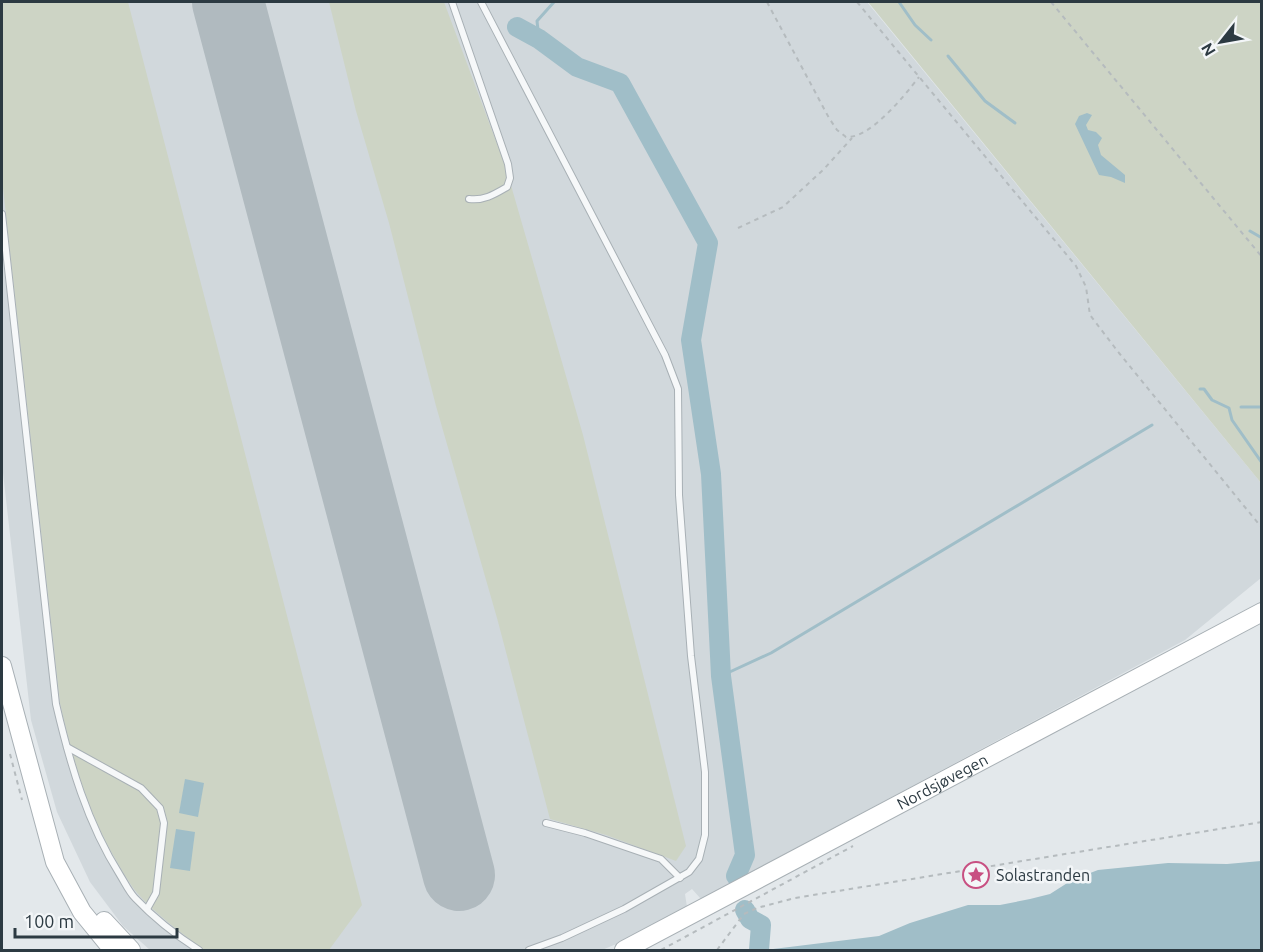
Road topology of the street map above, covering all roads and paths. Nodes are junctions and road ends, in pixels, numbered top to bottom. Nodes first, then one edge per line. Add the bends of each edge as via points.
1 (452, 2) edge
2 (481, 2) edge
3 (767, 2) edge
4 (857, 2) edge
5 (1051, 2) edge
6 (919, 77) junction
7 (852, 138) junction
8 (469, 199) dead end
9 (2, 214) edge
10 (738, 228) dead end
11 (1262, 256) edge
12 (1262, 528) edge
13 (1262, 612) edge
14 (2, 666) edge
15 (66, 747) junction
16 (1262, 822) edge
17 (546, 823) dead end
18 (45, 827) junction
19 (680, 878) junction
20 (147, 909) junction
21 (113, 951) edge
22 (131, 951) edge
23 (200, 951) edge
24 (529, 951) edge
25 (624, 951) edge
26 (717, 951) edge

1 - 8 lane via 510,178 507,187 491,196
2 - 19 lane via 665,355 678,389 679,495 706,811 699,859
3 - 7 path via 829,118 841,134
4 - 6 path
5 - 11 path
6 - 7 path via 877,123
6 - 12 path via 1076,266 1086,287 1090,315
7 - 10 path via 783,207
9 - 15 lane via 56,704
13 - 25 main road, Nordsjøvegen
14 - 18 main road
15 - 20 lane via 91,822 134,897
15 - 20 lane via 141,788 160,808 164,823 156,893
16 - 26 path via 795,898 744,915
17 - 19 lane via 585,832 661,859
18 - 21 main road via 68,889
18 - 22 main road via 90,904
19 - 24 lane via 624,909
20 - 23 lane

